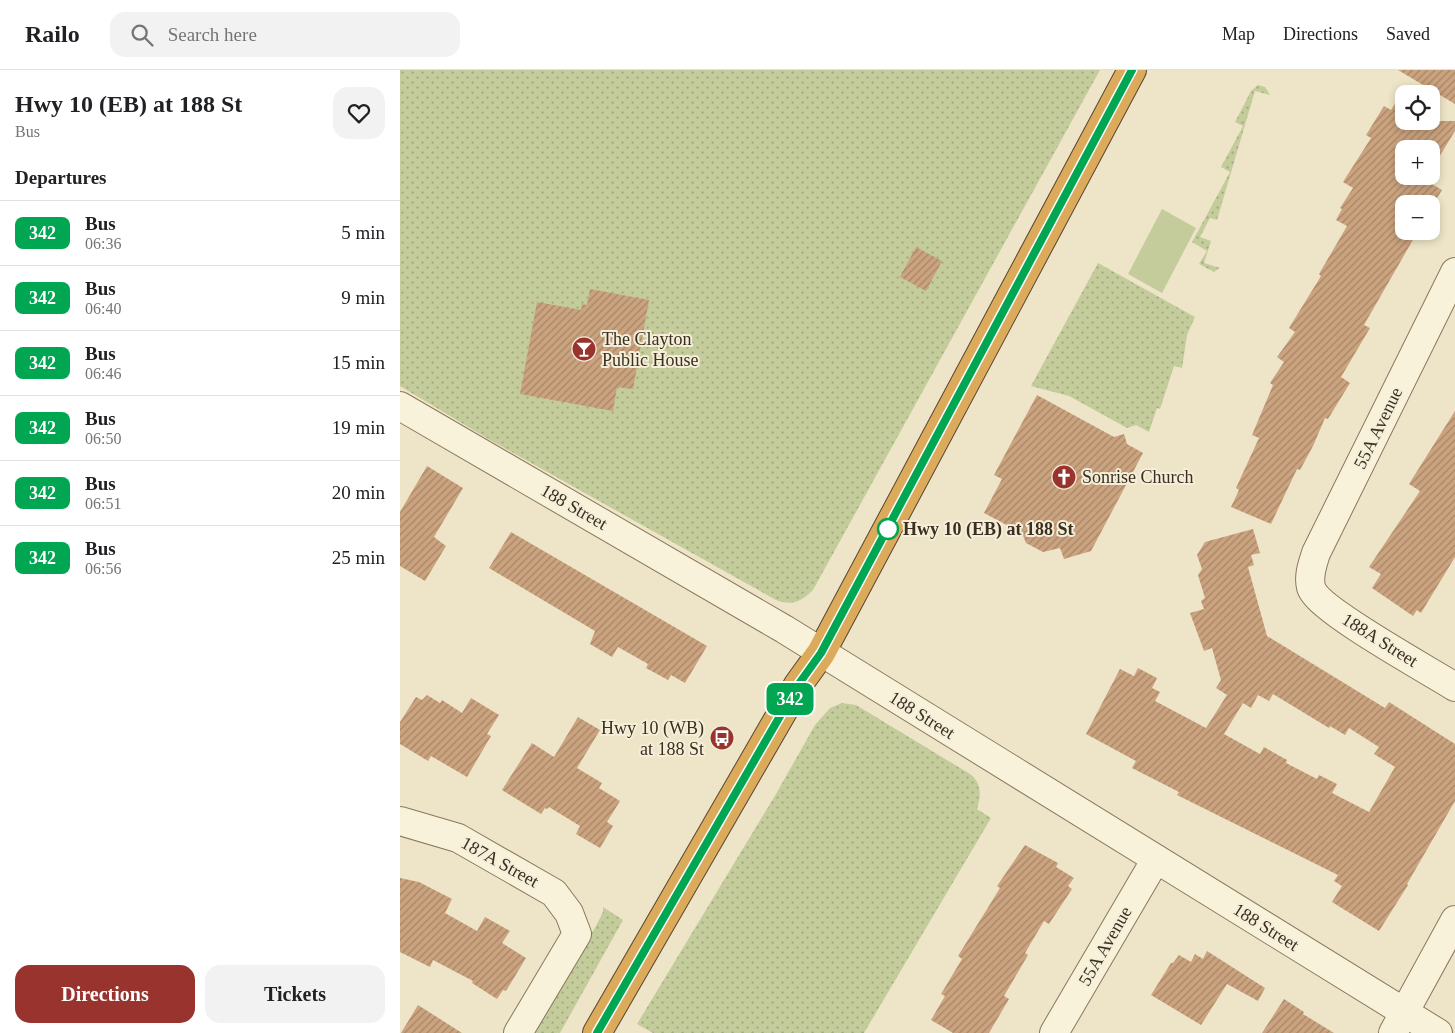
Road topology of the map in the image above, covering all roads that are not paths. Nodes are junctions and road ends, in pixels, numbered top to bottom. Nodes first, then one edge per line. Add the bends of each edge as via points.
1 (1132, 70) edge
2 (1455, 272) edge
3 (400, 406) edge
4 (1311, 587) joint
5 (821, 653) junction
6 (1455, 687) edge
7 (400, 821) edge
8 (1156, 859) junction
9 (1455, 920) edge
10 (1399, 1023) edge
11 (518, 1033) edge
12 (597, 1033) edge
13 (1054, 1033) edge
14 (1438, 1033) edge

1 - 5 highway
2 - 4 street, 55A Avenue via 1316,553
3 - 5 street, 188 Street
4 - 6 street, 188A Street via 1329,609
5 - 8 street, 188 Street
5 - 12 highway via 798,685
7 - 11 street, 187A Street via 458,838 554,893 569,913 577,934
8 - 10 street, 188 Street
8 - 13 street, 55A Avenue
9 - 10 street
10 - 14 street, 188 Street

